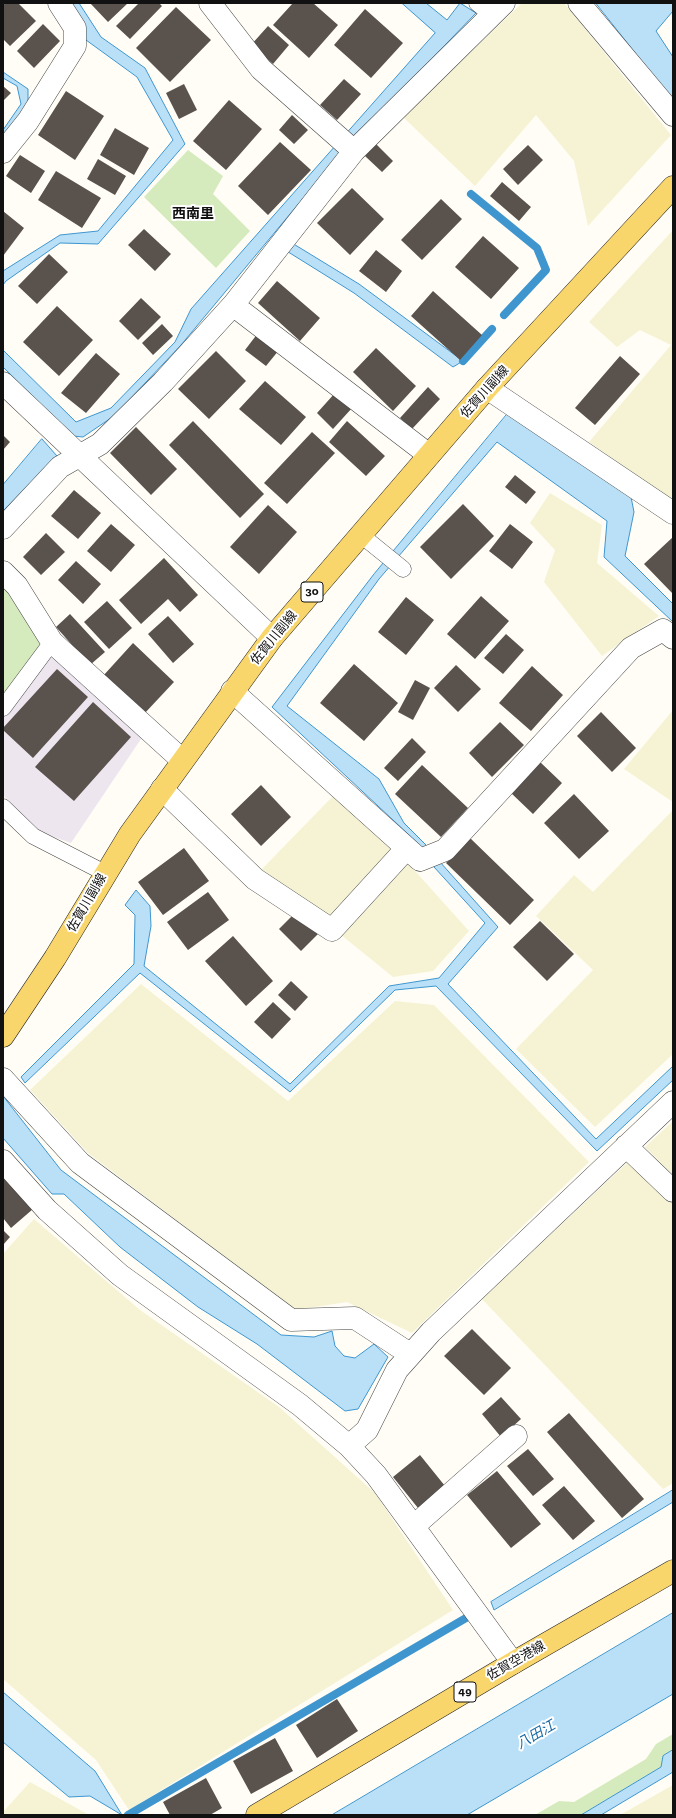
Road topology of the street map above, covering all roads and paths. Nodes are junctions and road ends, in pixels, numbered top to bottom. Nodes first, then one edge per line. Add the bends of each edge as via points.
1 (59, 3) edge
2 (210, 3) edge
3 (578, 3) edge
4 (491, 7) edge
5 (673, 115) edge
6 (354, 151) junction
7 (3, 152) edge
8 (673, 187) edge
9 (233, 305) junction
10 (3, 383) edge
11 (487, 388) junction
12 (429, 455) junction
13 (80, 456) junction
14 (673, 513) edge
15 (3, 528) edge
16 (361, 535) junction
17 (403, 569) dead end
18 (3, 572) edge
19 (670, 629) edge
20 (272, 638) junction
21 (52, 642) junction
22 (232, 691) junction
23 (3, 708) edge
24 (182, 760) junction
25 (162, 789) junction
26 (3, 807) edge
27 (406, 849) junction
28 (105, 873) junction
29 (3, 1036) edge
30 (3, 1079) edge
31 (673, 1102) edge
32 (626, 1146) junction
33 (3, 1161) edge
34 (673, 1192) edge
35 (410, 1354) junction
36 (516, 1436) dead end
37 (349, 1446) junction
38 (414, 1526) junction
39 (673, 1571) edge
40 (513, 1663) junction
41 (257, 1815) edge

1 - 7 street via 75,28 75,46 28,122
2 - 6 street via 261,69
3 - 5 street
4 - 6 street
6 - 9 street
8 - 11 main road, 佐賀川副線 / 30
9 - 12 street
9 - 13 street via 100,444
10 - 13 street
11 - 12 main road, 佐賀川副線 / 30
11 - 14 street
12 - 16 main road, 佐賀川副線 / 30
13 - 15 street via 60,467
13 - 20 street
16 - 17 lane
16 - 20 main road, 佐賀川副線 / 30
18 - 21 street via 17,586
19 - 27 street via 630,648 445,850 420,860
20 - 22 main road, 佐賀川副線 / 30
21 - 23 lane
21 - 24 street
22 - 24 main road, 佐賀川副線 / 30
22 - 27 street
24 - 25 main road, 佐賀川副線 / 30
25 - 27 street via 255,879 332,930
25 - 28 main road, 佐賀川副線 / 30
26 - 28 lane via 33,836
28 - 29 main road, 佐賀川副線 / 30 via 55,958
30 - 35 street via 80,1163 291,1320 355,1318
31 - 32 street
32 - 34 street
32 - 35 street
33 - 37 street via 47,1210 120,1275 300,1405
35 - 37 street via 397,1370 367,1430
36 - 38 street
37 - 38 street via 376,1475
38 - 40 street
39 - 40 main road, 佐賀空港線 / 49
40 - 41 main road, 佐賀空港線 / 49

